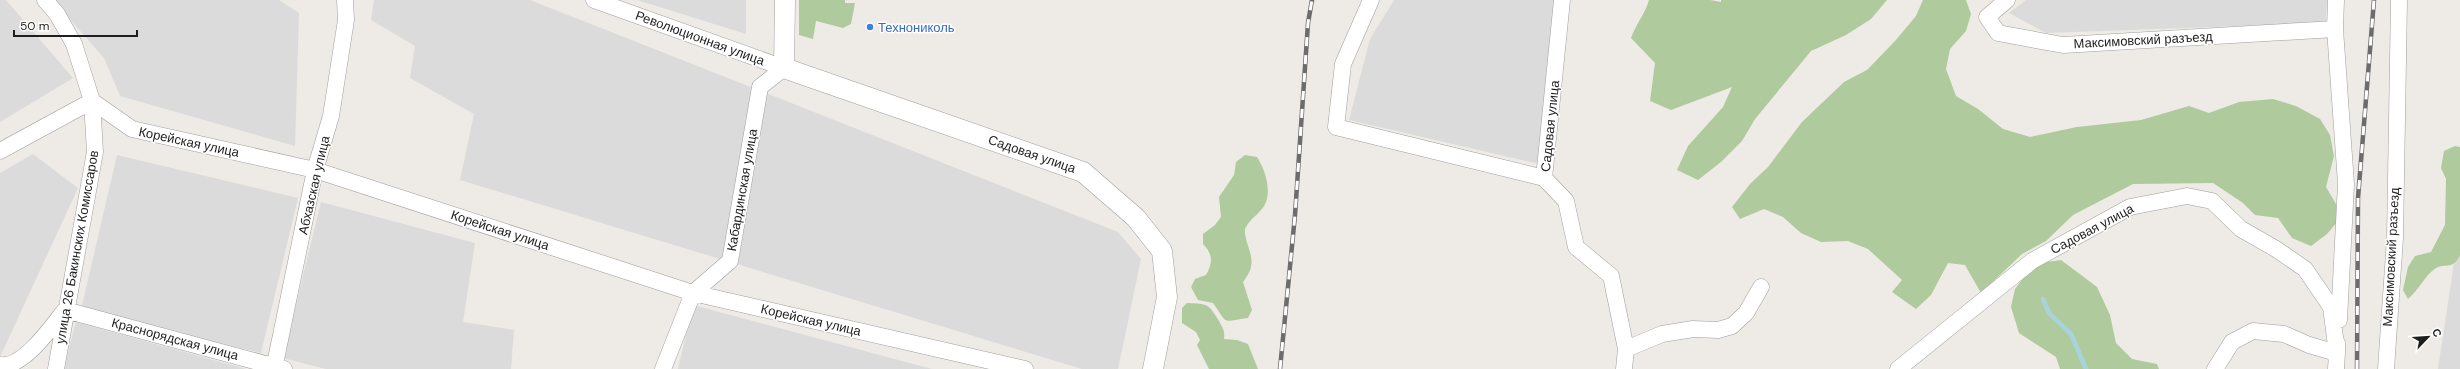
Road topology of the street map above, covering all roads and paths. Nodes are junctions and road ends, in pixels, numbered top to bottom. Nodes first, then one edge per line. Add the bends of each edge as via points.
1 (45, 0) edge
2 (346, 0) edge
3 (594, 0) edge
4 (785, 0) edge
5 (1370, 0) edge
6 (1562, 0) edge
7 (2007, 0) edge
8 (2336, 0) edge
9 (2399, 0) edge
10 (2335, 29) junction
11 (784, 68) junction
12 (92, 101) junction
13 (0, 151) edge
14 (315, 170) junction
15 (1544, 178) junction
16 (1761, 287) dead end
17 (693, 293) junction
18 (65, 310) junction
19 (1626, 349) junction
20 (2337, 352) junction
21 (0, 365) edge
22 (278, 368) edge
23 (56, 369) edge
24 (663, 369) edge
25 (1025, 369) edge
26 (1153, 369) edge
27 (1624, 369) edge
28 (1898, 369) edge
29 (2215, 369) edge
30 (2336, 369) edge
31 (2386, 369) edge

1 - 12 street via 57,14 74,44
2 - 14 street, Абхазская улица via 346,20 331,116
3 - 11 street, Революционная улица
4 - 11 street
5 - 15 street via 1344,64 1336,127
6 - 15 street, Садовая улица
7 - 10 street, Максимовский разъезд via 1987,17 1998,34 2063,45
8 - 10 street
9 - 31 street, Максимовский разъезд via 2395,238
10 - 20 street via 2346,184
11 - 17 street, Кабардинская улица via 760,87 730,261
11 - 26 street, Садовая улица via 1083,172 1136,218 1162,251 1167,297
12 - 13 street
12 - 14 street, Корейская улица via 132,129
12 - 18 street, улица 26 Бакинских Комиссаров via 94,152
14 - 17 street, Корейская улица
14 - 22 street, Абхазская улица
15 - 19 street, Садовая улица via 1566,201 1576,247 1611,276
16 - 19 street via 1746,313 1732,326 1718,330 1693,329 1662,334
17 - 24 street, Кабардинская улица
17 - 25 street, Корейская улица
18 - 21 street via 32,352 20,363 5,367
18 - 22 street, Краснорядская улица
18 - 23 street, улица 26 Бакинских Комиссаров
19 - 27 street, Садовая улица
20 - 28 street, Садовая улица via 2331,307 2305,269 2241,229 2212,201 2187,196 2130,207 2032,261
20 - 29 street via 2309,345 2284,334 2253,331 2232,342
20 - 30 street

